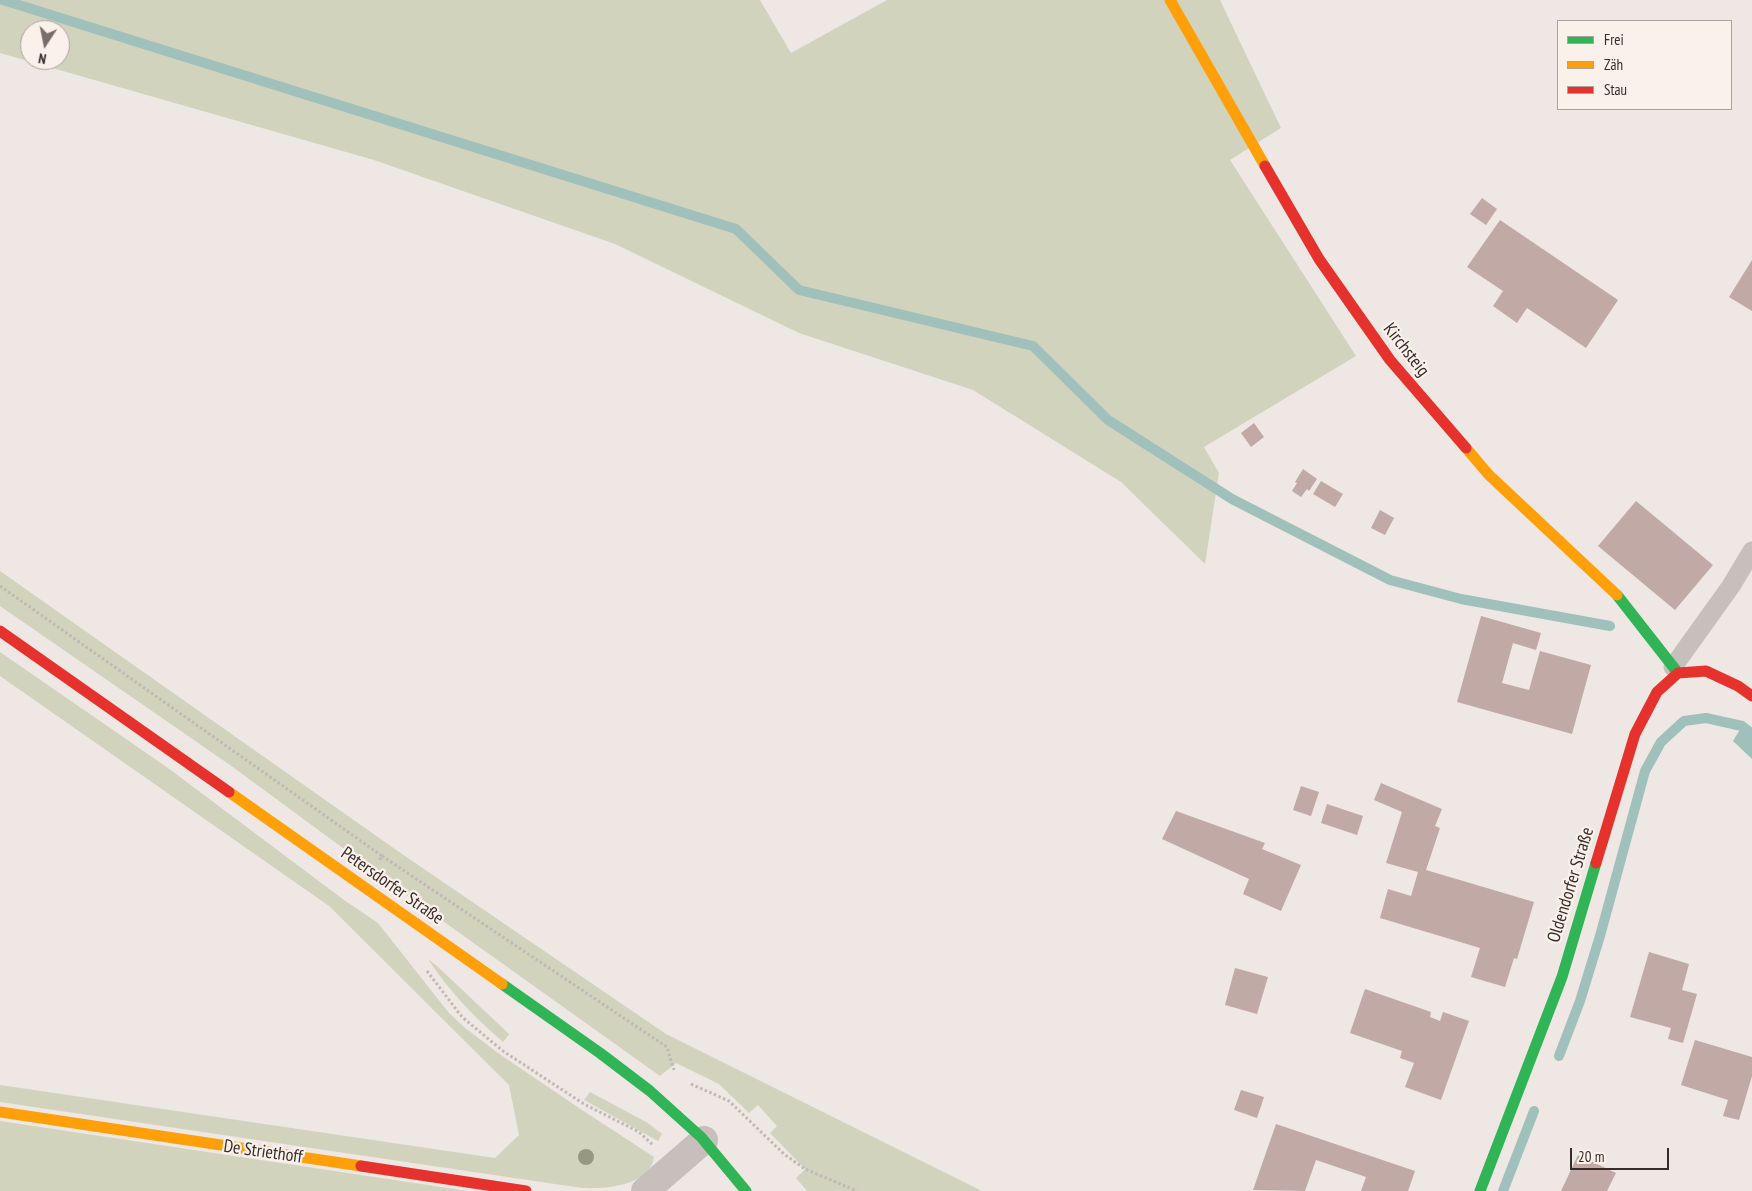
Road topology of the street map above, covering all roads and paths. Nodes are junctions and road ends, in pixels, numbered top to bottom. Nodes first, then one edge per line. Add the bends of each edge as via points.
1 (1170, 0) edge
2 (1752, 551) edge
3 (0, 586) edge
4 (0, 631) edge
5 (1676, 670) junction
6 (1752, 696) edge
7 (382, 856) junction
8 (362, 886) junction
9 (427, 971) dead end
10 (676, 1078) junction
11 (650, 1090) junction
12 (0, 1112) edge
13 (704, 1140) junction
14 (674, 1166) junction
15 (526, 1191) edge
16 (645, 1191) edge
17 (746, 1191) edge
18 (857, 1191) edge
19 (1480, 1191) edge

1 - 5 street, Kirchsteig via 1319,260 1390,360 1489,475 1614,591
2 - 5 lane
3 - 7 path
4 - 8 street, Petersdorfer Straße
5 - 6 street via 1706,671
5 - 19 street, Oldendorfer Straße via 1657,692 1635,734 1562,977
7 - 8 path
7 - 10 path via 667,1047
8 - 11 street, Petersdorfer Straße
9 - 14 path via 462,1017 503,1051 584,1104 639,1132
10 - 11 path
10 - 18 path via 729,1101 784,1154 805,1169
11 - 13 street, Petersdorfer Straße
12 - 15 street, De Striethoff
13 - 14 street
13 - 17 street, Petersdorfer Straße
14 - 16 street

